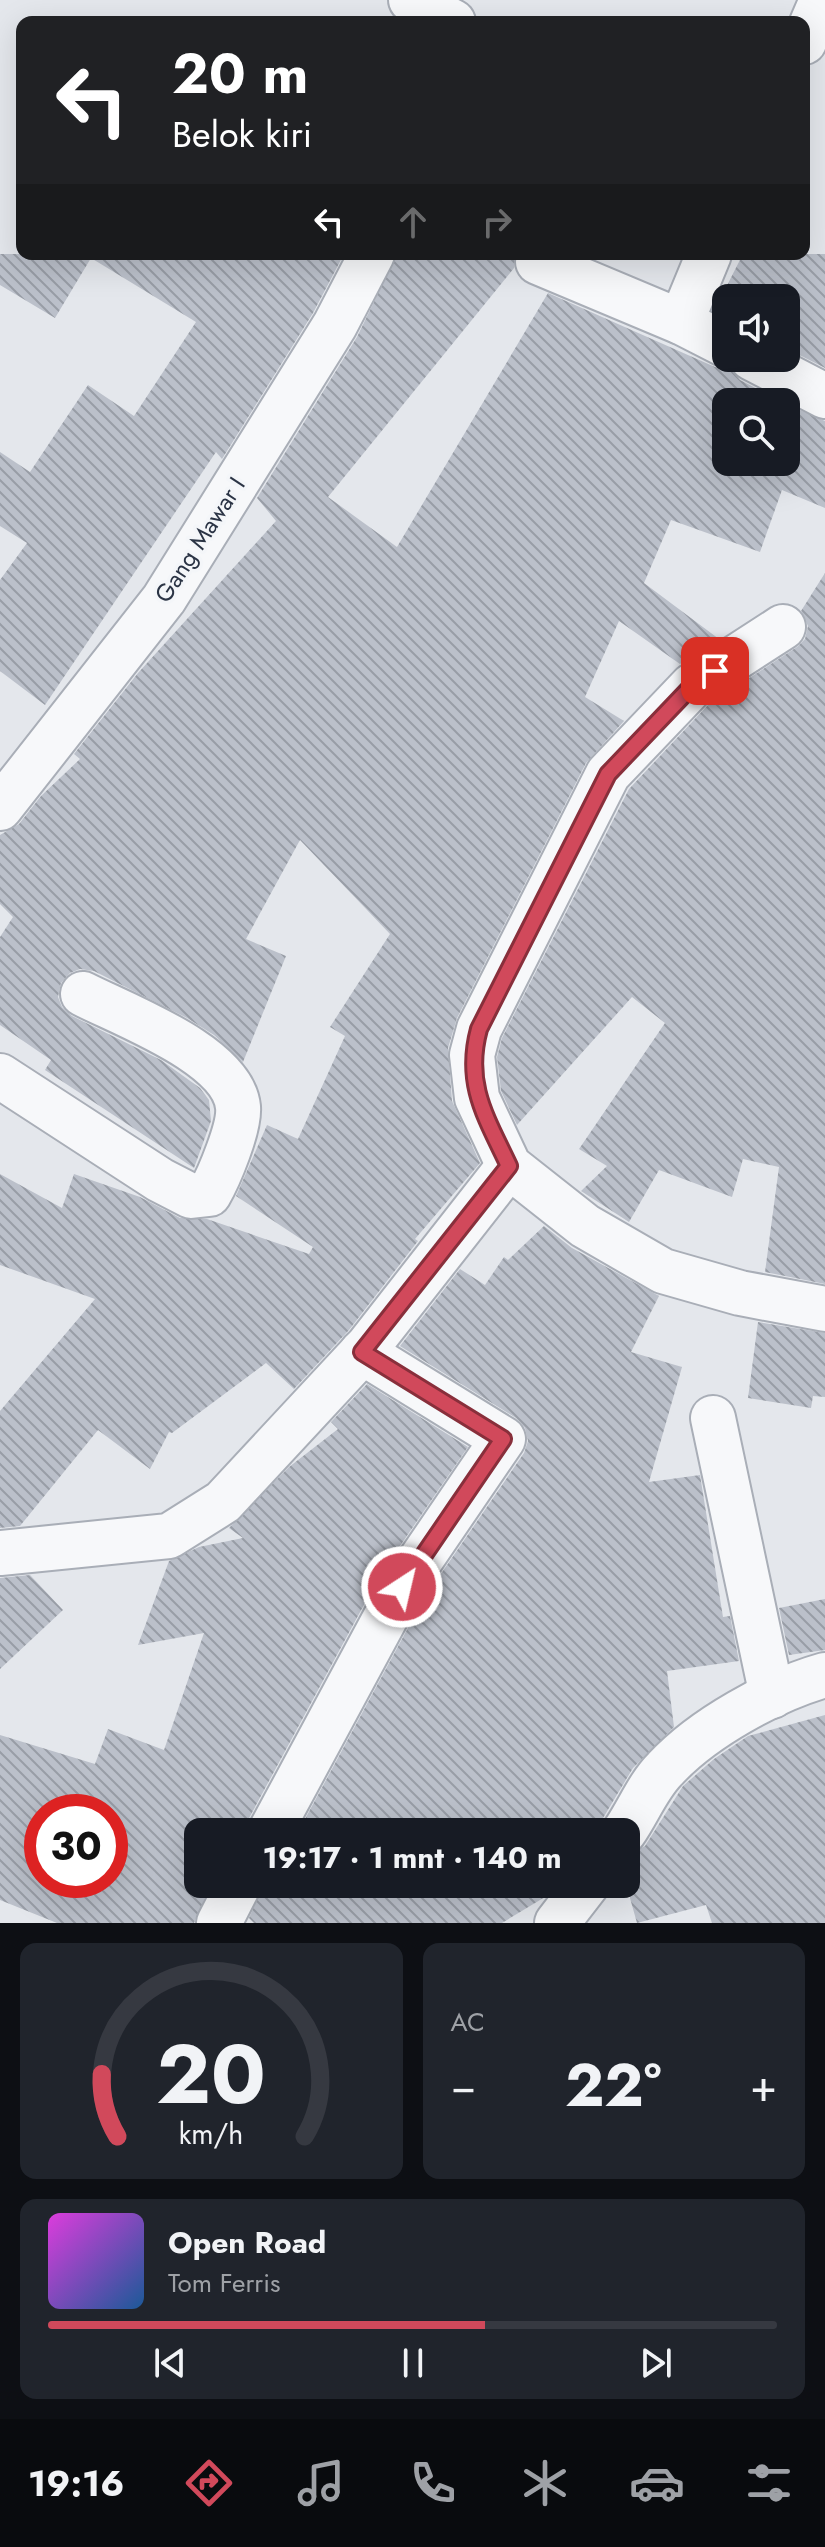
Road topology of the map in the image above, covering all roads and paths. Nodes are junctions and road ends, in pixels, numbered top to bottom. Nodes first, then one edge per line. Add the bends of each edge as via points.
1 (411, 0) edge
2 (822, 0) edge
3 (442, 16) edge
4 (810, 28) edge
5 (369, 260) edge
6 (707, 260) edge
7 (538, 262) dead end
8 (681, 322) junction
9 (712, 338) edge
10 (779, 372) edge
11 (825, 396) edge
12 (783, 627) dead end
13 (0, 808) edge
14 (83, 994) dead end
15 (0, 1076) edge
16 (509, 1166) junction
17 (825, 1309) edge
18 (362, 1352) junction
19 (713, 1418) dead end
20 (0, 1553) edge
21 (825, 1675) edge
22 (772, 1696) junction
23 (278, 1818) edge
24 (633, 1818) edge
25 (232, 1898) edge
26 (576, 1898) edge
27 (219, 1923) edge
28 (557, 1923) edge

1 - 3 street
2 - 4 street
5 - 13 street, Gang Mawar I via 335,325 164,599
6 - 8 street
7 - 8 street
8 - 9 street
10 - 11 street
12 - 16 street via 692,686 608,774 479,1029 472,1055 477,1098
14 - 15 street via 187,1047 225,1077 239,1107 222,1173 209,1194 191,1196 160,1180
16 - 17 street via 585,1226 663,1271
16 - 18 street
18 - 20 street via 223,1502 169,1536
18 - 23 street via 503,1439 402,1587
19 - 22 street
21 - 22 street
22 - 24 street via 721,1725 664,1769
25 - 27 street
26 - 28 street

